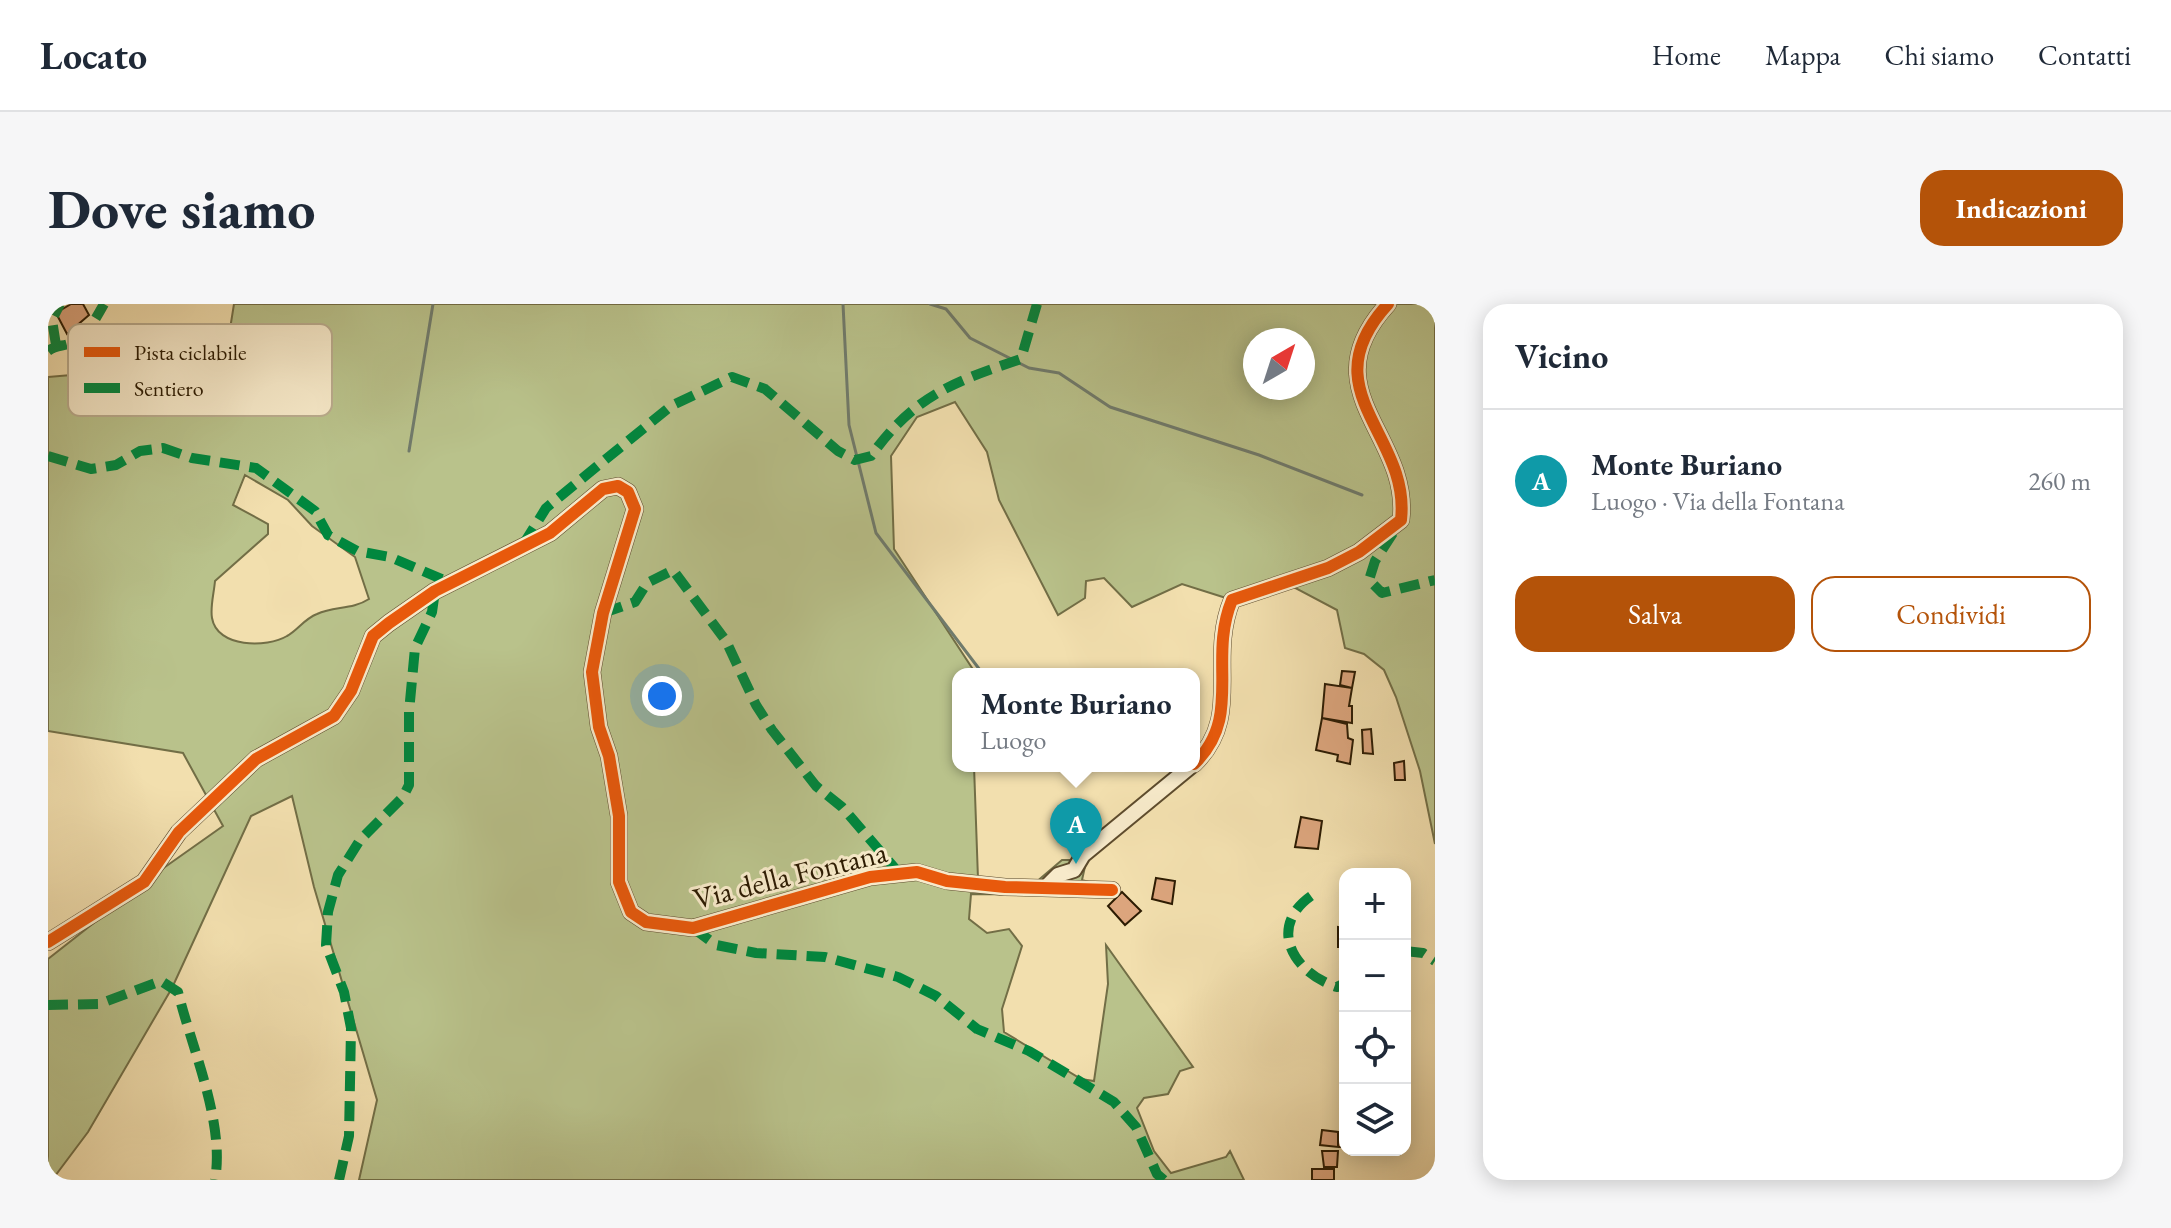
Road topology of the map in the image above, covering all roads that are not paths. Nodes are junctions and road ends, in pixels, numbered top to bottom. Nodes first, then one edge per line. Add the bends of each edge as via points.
1 (1388, 304) edge
2 (1200, 758) edge
3 (1184, 772) edge
4 (1074, 870) junction
5 (1045, 888) junction
6 (1072, 888) junction
7 (1112, 890) dead end
8 (48, 942) edge

1 - 2 street via 1368,328 1355,361 1357,382 1402,491 1401,520 1328,568 1232,600 1222,625 1219,729
3 - 4 street via 1083,855
4 - 5 street via 1058,875
4 - 6 street
5 - 6 street
5 - 8 street, Via della Fontana via 947,881 917,872 885,874 693,928 646,922 631,912 619,882 619,816 592,672 603,613 635,509 628,492 618,486 603,489 550,533 435,591 373,636 351,691 334,716 256,759 179,832 144,882
6 - 7 street

